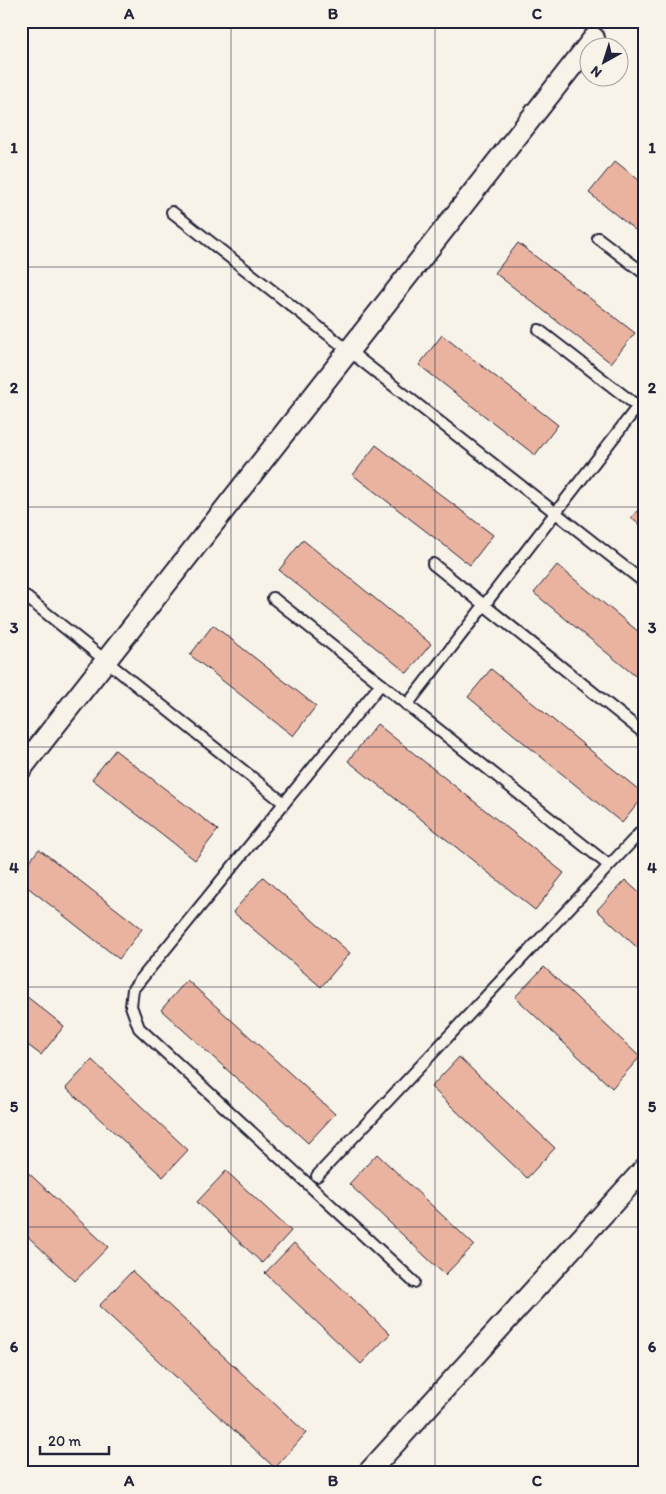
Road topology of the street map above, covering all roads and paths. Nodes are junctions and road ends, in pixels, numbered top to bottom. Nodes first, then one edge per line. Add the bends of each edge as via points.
1 (578, 58) edge
2 (172, 212) dead end
3 (598, 238) dead end
4 (645, 274) edge
5 (539, 330) dead end
6 (645, 397) edge
7 (645, 412) edge
8 (432, 564) dead end
9 (645, 584) edge
10 (21, 593) edge
11 (273, 598) dead end
12 (381, 684) dead end
13 (407, 705) junction
14 (645, 734) edge
15 (21, 769) edge
16 (284, 803) junction
17 (645, 826) edge
18 (606, 863) dead end
19 (645, 1168) edge
20 (317, 1176) dead end
21 (414, 1282) dead end
22 (368, 1473) edge

1 - 15 street
2 - 9 lane
3 - 4 lane
5 - 7 lane
6 - 13 lane
8 - 14 lane
10 - 16 lane
11 - 13 lane
12 - 16 lane
13 - 18 lane
16 - 21 lane via 132,989 132,1006 138,1028
17 - 20 lane
19 - 22 street

